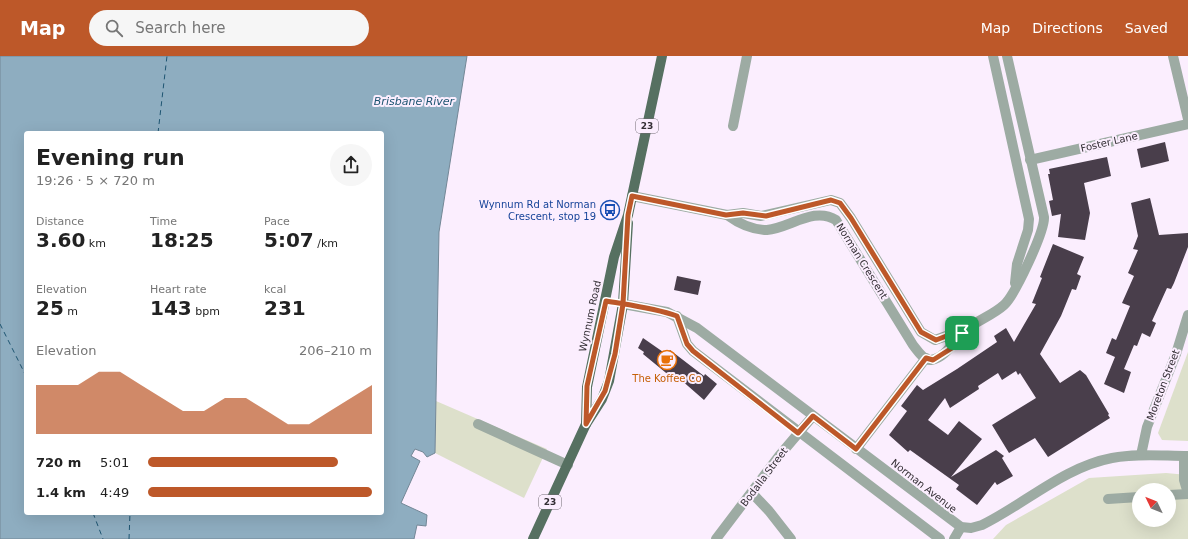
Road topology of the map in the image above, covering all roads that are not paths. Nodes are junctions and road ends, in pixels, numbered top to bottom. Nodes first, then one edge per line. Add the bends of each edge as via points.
1 (662, 56) edge
2 (747, 56) edge
3 (993, 56) edge
4 (1007, 56) edge
5 (1173, 56) edge
6 (1188, 119) edge
7 (1188, 124) edge
8 (733, 126) dead end
9 (1030, 160) junction
10 (632, 196) junction
11 (628, 215) junction
12 (726, 215) junction
13 (1014, 289) junction
14 (606, 301) junction
15 (623, 304) junction
16 (1188, 315) edge
17 (677, 316) junction
18 (962, 333) junction
19 (926, 358) junction
20 (813, 416) junction
21 (478, 424) dead end
22 (586, 424) junction
23 (798, 433) junction
24 (856, 449) junction
25 (1141, 455) junction
26 (1186, 456) edge
27 (568, 465) junction
28 (752, 492) junction
29 (1188, 493) edge
30 (1176, 494) edge
31 (1132, 498) edge
32 (1108, 500) dead end
33 (960, 527) junction
34 (532, 539) edge
35 (716, 539) edge
36 (791, 539) edge
37 (940, 539) edge
38 (954, 539) edge

1 - 10 main road, Wynnum Road / 23
2 - 8 street
3 - 13 street, Norman Crescent via 1029,219 1017,264
4 - 9 street, Norman Crescent
5 - 6 street
7 - 9 street, Foster Lane
9 - 13 street, Norman Crescent via 1044,222 1030,259
10 - 11 main road, Wynnum Road / 23
10 - 12 street, Norman Crescent
11 - 14 main road, Wynnum Road / 23 via 616,250
11 - 15 main road, Wynnum Road / 23
12 - 18 street, Norman Crescent via 743,213 766,216 822,200 837,201 851,218 921,332 936,340
12 - 19 street, Norman Crescent via 740,224 764,230 820,215 836,220 913,345
13 - 18 street, Norman Crescent via 1006,304
14 - 15 main road, Norman Avenue
14 - 22 main road, Wynnum Road / 23 via 587,386
15 - 17 street, Norman Avenue
15 - 22 main road, Wynnum Road / 23 via 609,381 602,399
16 - 25 street, Moreton Street via 1176,354 1147,427
17 - 20 street, Norman Avenue via 709,336
17 - 23 street via 687,344 693,351
18 - 19 street, Norman Crescent via 949,350 933,360
19 - 24 street
20 - 23 street, Bodalla Street
20 - 24 street, Norman Avenue
21 - 27 street
22 - 27 main road, Wynnum Road / 23
23 - 28 street, Bodalla Street
23 - 37 street
24 - 33 street, Norman Avenue
25 - 26 street, Norman Avenue
25 - 33 street, Norman Avenue via 1111,458 1088,465 986,523 975,527
26 - 29 street via 1184,480
27 - 34 main road, Wynnum Road / 23
28 - 35 street, Bodalla Street
28 - 36 street
29 - 30 street
31 - 32 street
33 - 38 street

